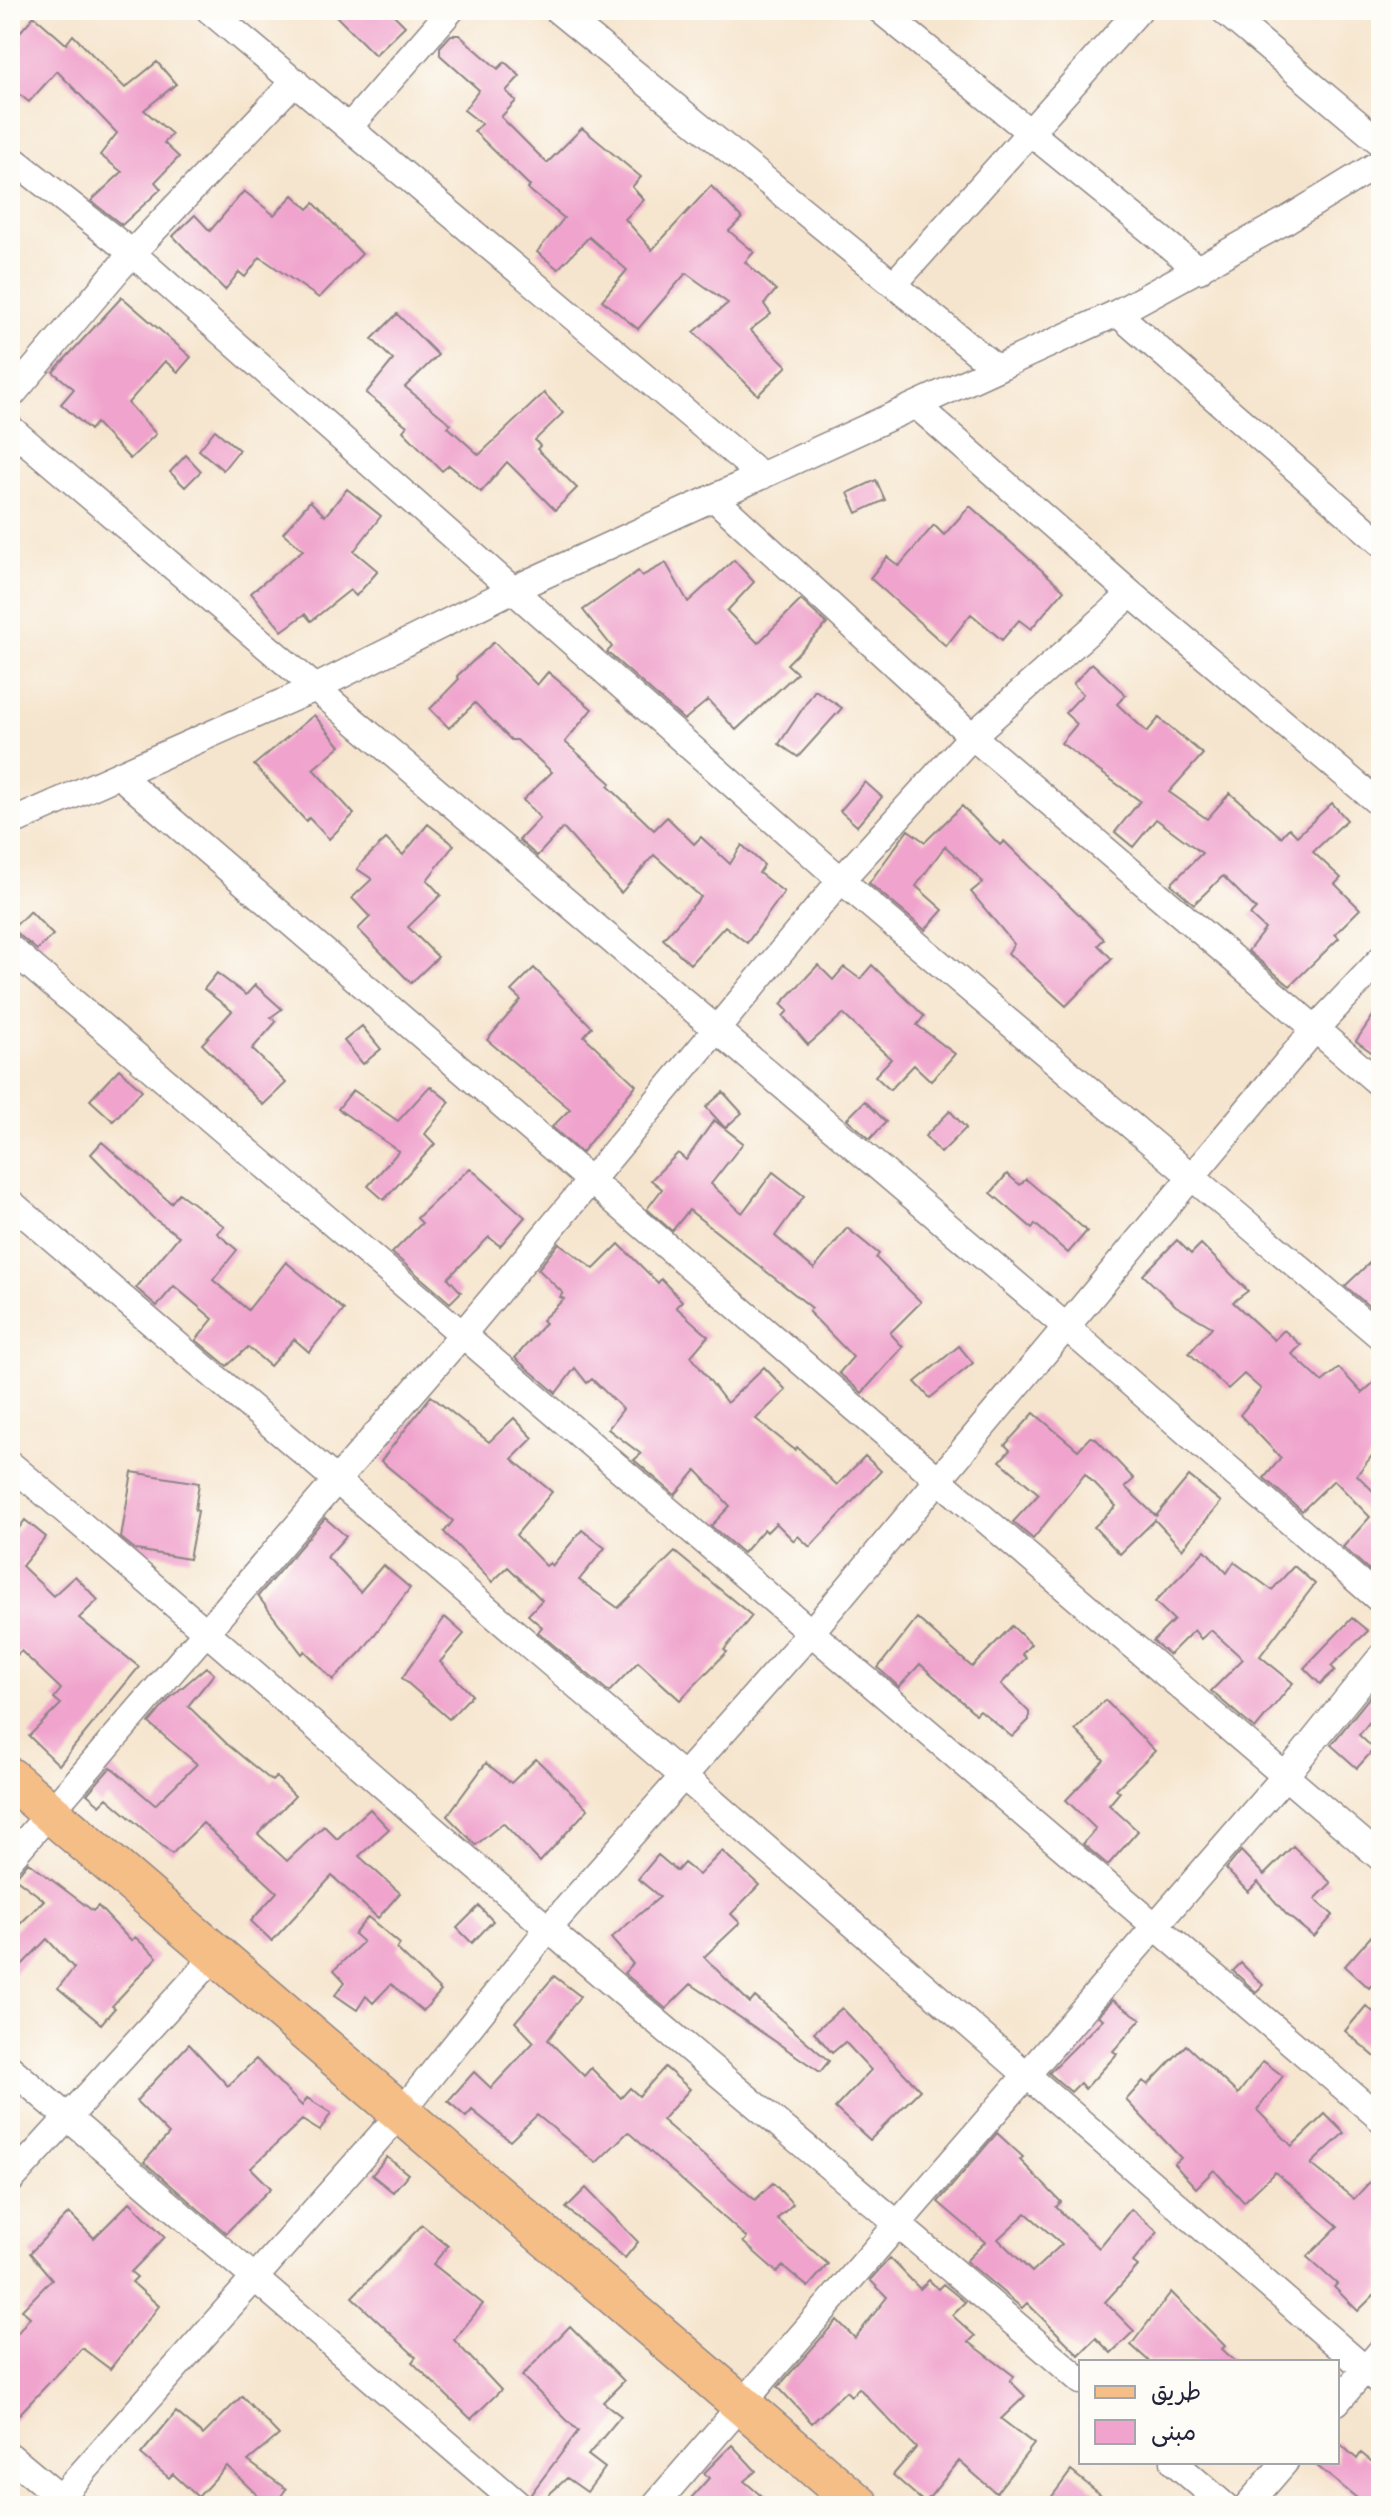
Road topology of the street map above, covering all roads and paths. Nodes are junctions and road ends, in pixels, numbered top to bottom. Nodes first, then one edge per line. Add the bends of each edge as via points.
1 (209, 10) edge
2 (451, 10) edge
3 (557, 10) edge
4 (880, 10) edge
5 (1139, 10) edge
6 (1223, 10) edge
7 (295, 81) junction
8 (350, 126) junction
9 (1028, 133) junction
10 (1381, 143) edge
11 (10, 157) edge
12 (1381, 162) edge
13 (132, 253) junction
14 (1199, 270) junction
15 (894, 284) junction
16 (1117, 313) junction
17 (996, 368) junction
18 (10, 397) edge
19 (916, 405) junction
20 (10, 428) edge
21 (762, 476) junction
22 (715, 499) junction
23 (1381, 543) edge
24 (514, 589) junction
25 (1131, 594) junction
26 (313, 689) junction
27 (972, 736) junction
28 (119, 775) junction
29 (1381, 805) edge
30 (10, 823) edge
31 (841, 880) junction
32 (10, 948) edge
33 (1381, 959) edge
34 (713, 1029) junction
35 (1315, 1029) junction
36 (1381, 1085) edge
37 (1194, 1176) junction
38 (589, 1183) junction
39 (10, 1202) edge
40 (1065, 1326) junction
41 (461, 1336) junction
42 (1381, 1337) edge
43 (10, 1464) edge
44 (938, 1477) junction
45 (335, 1481) junction
46 (1381, 1601) edge
47 (208, 1630) junction
48 (812, 1631) junction
49 (1381, 1657) edge
50 (683, 1776) junction
51 (1285, 1776) junction
52 (10, 1778) edge
53 (50, 1813) junction
54 (1381, 1858) edge
55 (10, 1859) edge
56 (1152, 1925) junction
57 (548, 1929) junction
58 (216, 1955) junction
59 (10, 2068) edge
60 (1023, 2075) junction
61 (399, 2115) junction
62 (67, 2118) junction
63 (1381, 2119) edge
64 (10, 2181) edge
65 (899, 2223) junction
66 (255, 2280) junction
67 (1376, 2368) edge
68 (1079, 2379) edge
69 (1339, 2400) edge
70 (742, 2407) junction
71 (10, 2456) edge
72 (1176, 2464) edge
73 (1283, 2464) edge
74 (65, 2502) edge
75 (520, 2506) edge
76 (654, 2506) edge
77 (860, 2506) edge
78 (1225, 2506) edge
79 (1247, 2506) edge

1 - 7 street
2 - 8 street
3 - 15 street
4 - 9 street
5 - 9 street
6 - 10 street
7 - 8 street
7 - 13 street
8 - 21 street
9 - 14 street
9 - 15 street
11 - 13 street
12 - 14 street
13 - 18 street
13 - 24 street
14 - 16 street
15 - 17 street
16 - 17 street
16 - 23 street
17 - 19 street
19 - 21 street
19 - 25 street
20 - 26 street
21 - 22 street
22 - 24 street
22 - 27 street
24 - 26 street
24 - 31 street
25 - 27 street
25 - 29 street
26 - 28 street
26 - 34 street
27 - 31 street
27 - 35 street
28 - 30 street
28 - 38 street
31 - 34 street
31 - 37 street
32 - 41 street
33 - 35 street
34 - 38 street
34 - 40 street
35 - 36 street
35 - 37 street
37 - 40 street
37 - 42 street
38 - 41 street
38 - 44 street
39 - 45 street
40 - 44 street
40 - 46 street
41 - 45 street
41 - 48 street
43 - 47 street
44 - 48 street
44 - 51 street
45 - 47 street
45 - 50 street
47 - 53 street
47 - 57 street
48 - 50 street
48 - 56 street
49 - 51 street
50 - 57 street
50 - 60 street
51 - 54 street
51 - 56 street
52 - 53 main road
53 - 55 street
53 - 58 main road
56 - 60 street
56 - 63 street
57 - 61 street
57 - 65 street
58 - 61 main road
58 - 62 street
59 - 62 street
60 - 65 street
60 - 67 street
61 - 66 street
61 - 70 main road
62 - 64 street
62 - 66 street
65 - 68 street
65 - 70 street
66 - 74 street
66 - 75 street
67 - 69 street
70 - 76 street
70 - 77 main road
71 - 74 street
72 - 78 street
73 - 79 street

